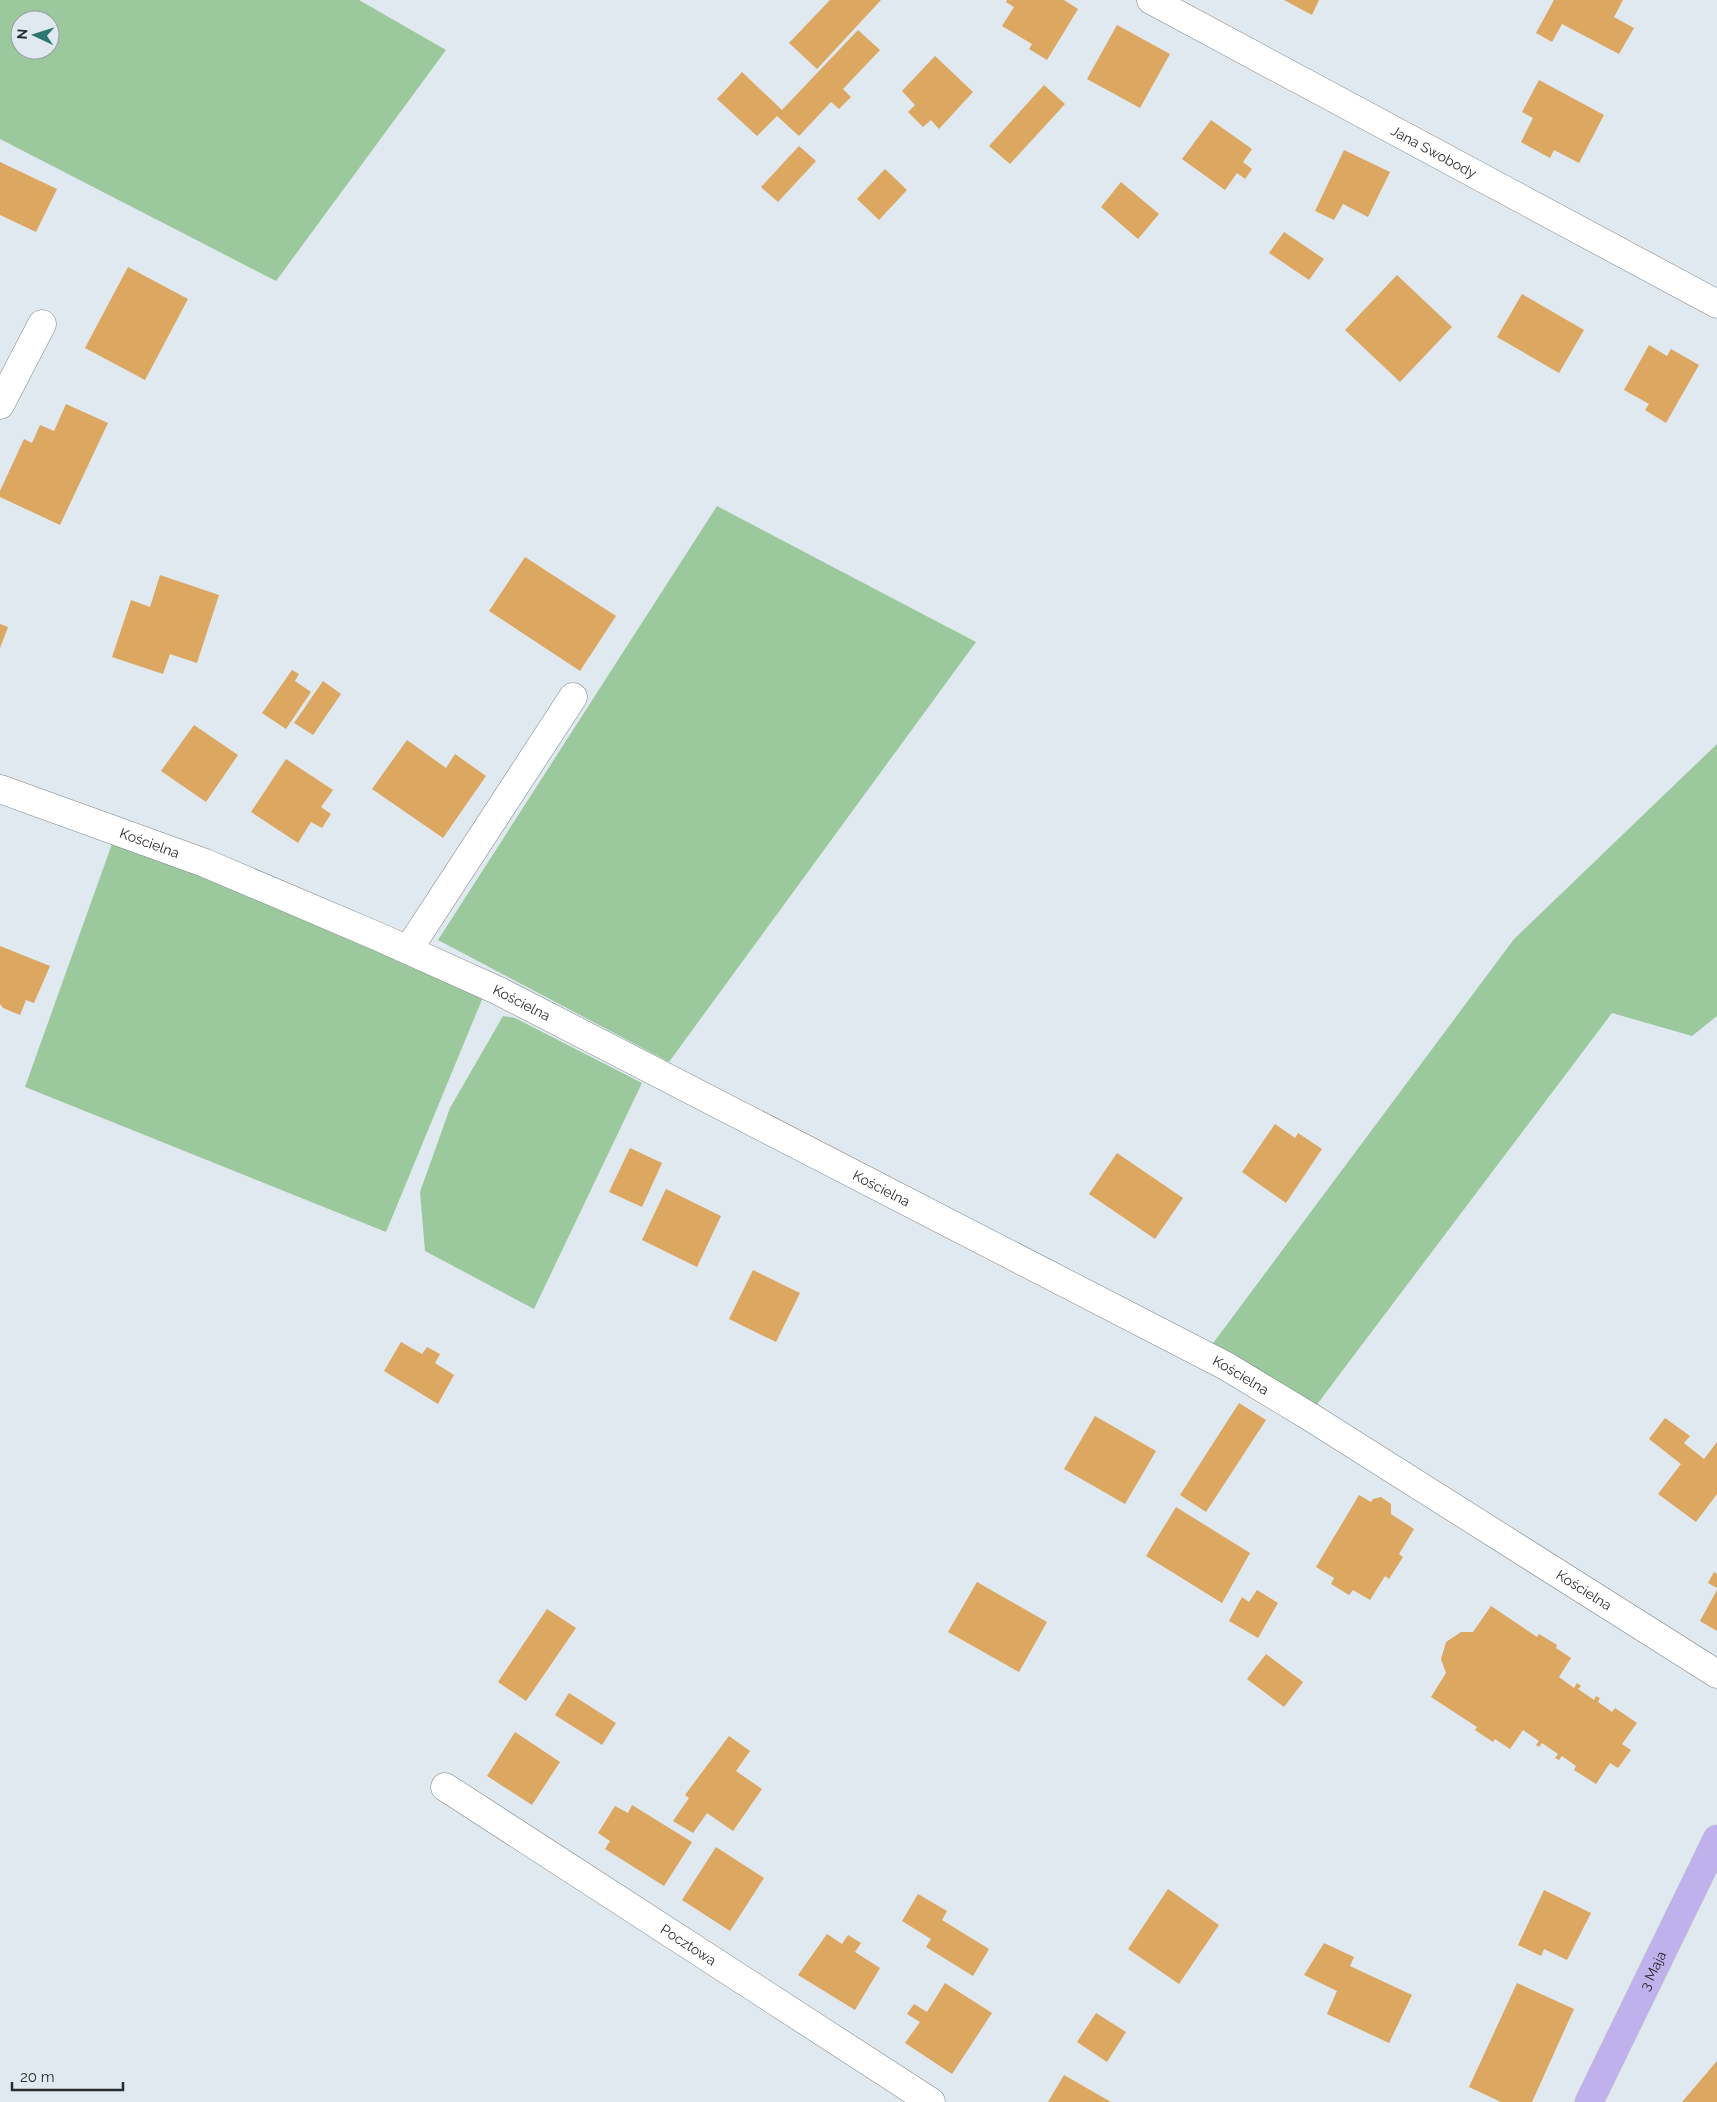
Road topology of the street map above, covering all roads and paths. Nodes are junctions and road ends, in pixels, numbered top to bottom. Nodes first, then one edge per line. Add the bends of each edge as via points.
1 (1151, 0) edge
2 (1717, 304) edge
3 (42, 324) dead end
4 (0, 405) edge
5 (573, 697) dead end
6 (0, 790) edge
7 (408, 950) junction
8 (1717, 1674) edge
9 (445, 1787) dead end
10 (1717, 1838) edge
11 (931, 2102) edge
12 (1588, 2102) edge

1 - 2 street, Jana Swobody
3 - 4 street
5 - 7 street
6 - 7 street, Kościelna via 205,864
7 - 8 street, Kościelna via 536,1010 1226,1366 1371,1454
9 - 11 street, Pocztowa
10 - 12 main road, 3 Maja

